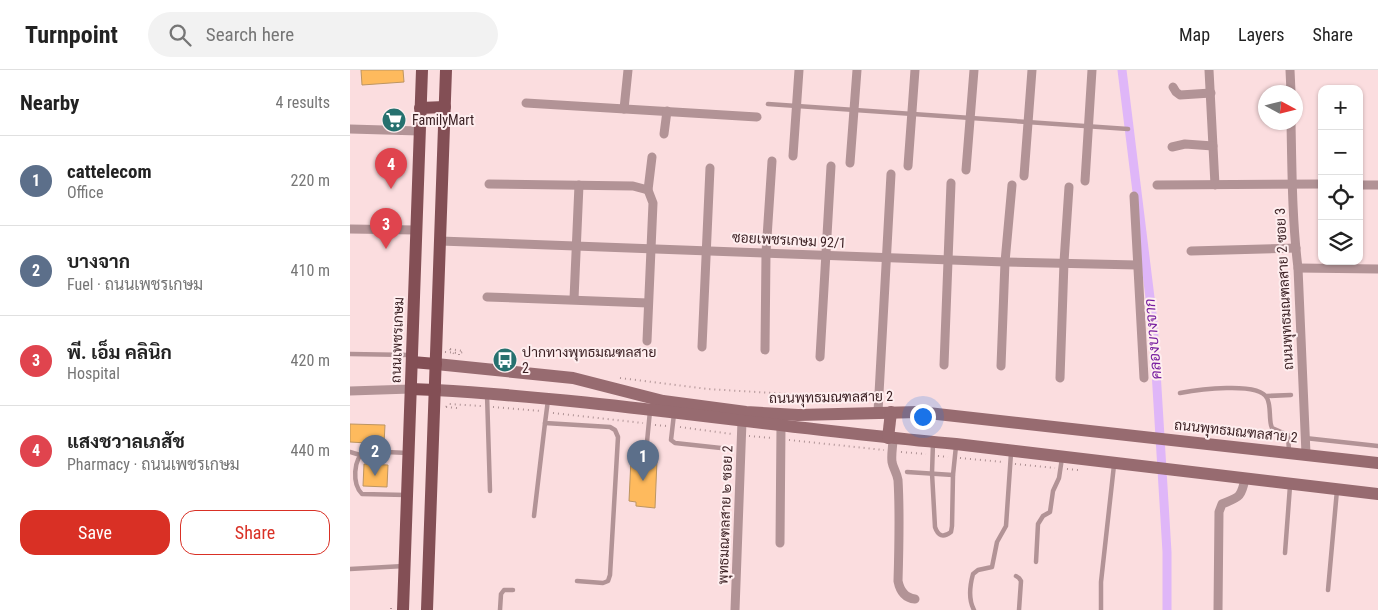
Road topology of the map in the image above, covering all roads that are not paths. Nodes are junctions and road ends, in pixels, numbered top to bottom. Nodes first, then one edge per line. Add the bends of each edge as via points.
1 (422, 70) edge
2 (446, 70) edge
3 (628, 70) edge
4 (799, 70) edge
5 (857, 70) edge
6 (914, 70) edge
7 (974, 70) edge
8 (1032, 70) edge
9 (1092, 70) edge
10 (1209, 70) edge
11 (1290, 70) edge
12 (1291, 85) edge
13 (1173, 87) dead end
14 (1210, 93) junction
15 (526, 103) dead end
16 (768, 104) dead end
17 (797, 106) junction
18 (445, 107) junction
19 (420, 108) junction
20 (624, 109) junction
21 (854, 110) junction
22 (667, 111) junction
23 (912, 114) junction
24 (757, 117) dead end
25 (970, 118) junction
26 (1029, 122) junction
27 (1088, 126) junction
28 (350, 128) edge
29 (1128, 129) dead end
30 (1291, 130) edge
31 (420, 131) junction
32 (664, 134) dead end
33 (350, 138) edge
34 (1213, 146) junction
35 (1172, 147) dead end
36 (793, 156) dead end
37 (652, 157) dead end
38 (772, 161) dead end
39 (850, 163) dead end
40 (831, 166) dead end
41 (908, 166) dead end
42 (710, 168) dead end
43 (966, 170) dead end
44 (891, 174) dead end
45 (1024, 176) dead end
46 (1085, 181) dead end
47 (951, 183) dead end
48 (489, 184) dead end
49 (1215, 184) junction
50 (1292, 184) junction
51 (1318, 184) edge
52 (1363, 184) edge
53 (579, 185) junction
54 (1012, 185) dead end
55 (1157, 185) dead end
56 (1378, 185) edge
57 (1069, 187) dead end
58 (648, 190) junction
59 (1134, 196) dead end
60 (350, 229) edge
61 (416, 230) junction
62 (440, 241) junction
63 (576, 246) junction
64 (651, 248) junction
65 (1296, 248) junction
66 (706, 250) junction
67 (1192, 251) dead end
68 (766, 252) junction
69 (826, 256) junction
70 (886, 258) junction
71 (948, 260) junction
72 (1005, 262) junction
73 (1064, 262) junction
74 (1137, 265) junction
75 (1377, 266) edge
76 (1298, 268) junction
77 (487, 297) dead end
78 (574, 299) junction
79 (648, 303) junction
80 (647, 341) dead end
81 (702, 348) dead end
82 (765, 350) dead end
83 (350, 354) edge
84 (408, 356) junction
85 (820, 357) dead end
86 (436, 364) junction
87 (944, 365) dead end
88 (1002, 366) dead end
89 (1060, 378) dead end
90 (1144, 378) dead end
91 (411, 389) junction
92 (435, 390) junction
93 (350, 391) edge
94 (487, 393) junction
95 (1180, 393) dead end
96 (1291, 395) dead end
97 (1267, 396) junction
98 (548, 398) junction
99 (883, 408) junction
100 (650, 410) junction
101 (674, 412) junction
102 (742, 421) junction
103 (545, 423) junction
104 (781, 426) junction
105 (890, 438) junction
106 (1305, 438) junction
107 (933, 442) junction
108 (956, 444) junction
109 (1378, 446) edge
110 (730, 449) dead end
111 (1011, 451) junction
112 (350, 452) edge
113 (646, 452) dead end
114 (1289, 452) junction
115 (408, 453) junction
116 (1306, 454) junction
117 (360, 455) junction
118 (1062, 457) junction
119 (1378, 463) edge
120 (1117, 464) junction
121 (907, 472) dead end
122 (932, 473) junction
123 (953, 475) junction
124 (1245, 479) junction
125 (1290, 485) junction
126 (1337, 490) junction
127 (490, 491) dead end
128 (1378, 494) edge
129 (407, 495) junction
130 (534, 516) dead end
131 (780, 543) dead end
132 (1285, 553) dead end
133 (1036, 562) dead end
134 (404, 566) junction
135 (350, 569) edge
136 (1016, 576) dead end
137 (577, 581) dead end
138 (513, 590) dead end
139 (1328, 590) dead end
140 (915, 599) dead end
141 (395, 609) edge
142 (427, 610) edge
143 (500, 610) edge
144 (735, 610) edge
145 (974, 610) edge
146 (1019, 610) edge
147 (1101, 610) edge
148 (1218, 610) edge

1 - 19 main road, ถนนเพชรเกษม
2 - 18 main road
3 - 20 street
4 - 17 street
5 - 21 street
6 - 23 street
7 - 25 street
8 - 26 street
9 - 27 street
10 - 14 street
11 - 12 street
13 - 14 street via 1180,95
14 - 34 street
15 - 20 street
16 - 17 lane
17 - 21 lane
17 - 36 street
18 - 19 main road
18 - 62 main road
19 - 31 main road, ถนนเพชรเกษม
20 - 22 street
21 - 23 lane
21 - 39 street
22 - 24 street
22 - 32 street
23 - 25 lane
23 - 41 street
25 - 26 lane
25 - 43 street
26 - 27 lane
26 - 45 street
27 - 29 lane
27 - 46 street
28 - 31 street
28 - 33 street
30 - 50 street, ถนนพุทธมณฑลสาย 2 ซอย 3
31 - 61 main road, ถนนเพชรเกษม
34 - 35 street via 1185,144
34 - 49 street
37 - 58 street
38 - 68 street
40 - 69 street
42 - 66 street
44 - 70 street
47 - 71 street
48 - 53 street
49 - 50 street
49 - 55 street
50 - 51 street
50 - 65 street, ถนนพุทธมณฑลสาย 2 ซอย 3
52 - 56 street
53 - 58 street via 633,186
53 - 63 street
54 - 72 street
57 - 73 street
58 - 64 street via 653,203
59 - 74 street
60 - 61 street
61 - 84 main road, ถนนเพชรเกษม
62 - 63 street, ซอยเพชรเกษม 92/1
62 - 86 main road
63 - 64 street, ซอยเพชรเกษม 92/1
63 - 78 street
64 - 66 street, ซอยเพชรเกษม 92/1
64 - 79 street
65 - 67 street
65 - 76 street, ถนนพุทธมณฑลสาย 2 ซอย 3
66 - 68 street, ซอยเพชรเกษม 92/1
66 - 81 street
68 - 69 street, ซอยเพชรเกษม 92/1
68 - 82 street
69 - 70 street, ซอยเพชรเกษม 92/1
69 - 85 street
70 - 71 street, ซอยเพชรเกษม 92/1
70 - 99 street
71 - 72 street, ซอยเพชรเกษม 92/1
71 - 87 street
72 - 73 street, ซอยเพชรเกษม 92/1
72 - 88 street
73 - 74 street, ซอยเพชรเกษม 92/1
73 - 89 street
74 - 90 street
75 - 76 street
76 - 106 street, ถนนพุทธมณฑลสาย 2 ซอย 3
77 - 78 street
78 - 79 street
79 - 80 street
83 - 84 lane
84 - 86 main road
84 - 91 main road, ถนนเพชรเกษม
86 - 92 main road
86 - 99 main road, ถนนพุทธมณฑลสาย 2 via 573,378 663,401 746,412 798,415
91 - 92 main road
91 - 93 street
91 - 115 main road, ถนนเพชรเกษม
92 - 94 main road, ถนนพุทธมณฑลสาย 2
92 - 142 main road
94 - 98 main road, ถนนพุทธมณฑลสาย 2
94 - 127 lane
95 - 97 lane via 1219,388 1254,390
96 - 97 lane
97 - 114 lane via 1272,428 1288,435
98 - 100 main road, ถนนพุทธมณฑลสาย 2
98 - 103 lane
99 - 105 main road
99 - 114 main road, ถนนพุทธมณฑลสาย 2
100 - 101 main road, ถนนพุทธมณฑลสาย 2
100 - 113 lane
101 - 102 main road, ถนนพุทธมณฑลสาย 2
101 - 110 lane via 671,440 675,443
102 - 104 main road, ถนนพุทธมณฑลสาย 2
102 - 144 street, พุทธมณฑลสาย ๒ ซอย 2
103 - 130 lane
103 - 137 lane via 610,428 618,437 610,576 603,584
104 - 105 main road, ถนนพุทธมณฑลสาย 2
104 - 131 street
105 - 107 main road, ถนนพุทธมณฑลสาย 2
105 - 140 street via 891,456 898,478 898,581 905,595
106 - 109 lane
106 - 116 street, ถนนพุทธมณฑลสาย 2 ซอย 3
107 - 108 main road, ถนนพุทธมณฑลสาย 2
107 - 122 lane
108 - 111 main road, ถนนพุทธมณฑลสาย 2
108 - 123 lane
111 - 118 main road, ถนนพุทธมณฑลสาย 2
111 - 145 lane via 1006,526 996,542 992,568 973,574 970,592
112 - 117 lane
114 - 116 main road, ถนนพุทธมณฑลสาย 2
115 - 117 lane via 366,451
115 - 129 main road, ถนนเพชรเกษม
116 - 119 main road, ถนนพุทธมณฑลสาย 2
117 - 129 lane via 356,483 362,494
118 - 120 main road, ถนนพุทธมณฑลสาย 2
118 - 133 lane via 1050,512 1038,524
120 - 124 main road, ถนนพุทธมณฑลสาย 2
120 - 147 lane via 1101,582
121 - 122 lane
122 - 123 lane
122 - 123 lane via 935,527 941,536 951,532
124 - 125 main road, ถนนพุทธมณฑลสาย 2
124 - 148 street via 1243,492 1222,504 1219,512
125 - 126 main road, ถนนพุทธมณฑลสาย 2
125 - 132 lane
126 - 128 main road, ถนนพุทธมณฑลสาย 2
126 - 139 lane
129 - 134 main road, ถนนเพชรเกษม
134 - 135 lane
134 - 141 main road, ถนนเพชรเกษม
136 - 146 lane via 1021,581
138 - 143 lane via 504,590 501,594

